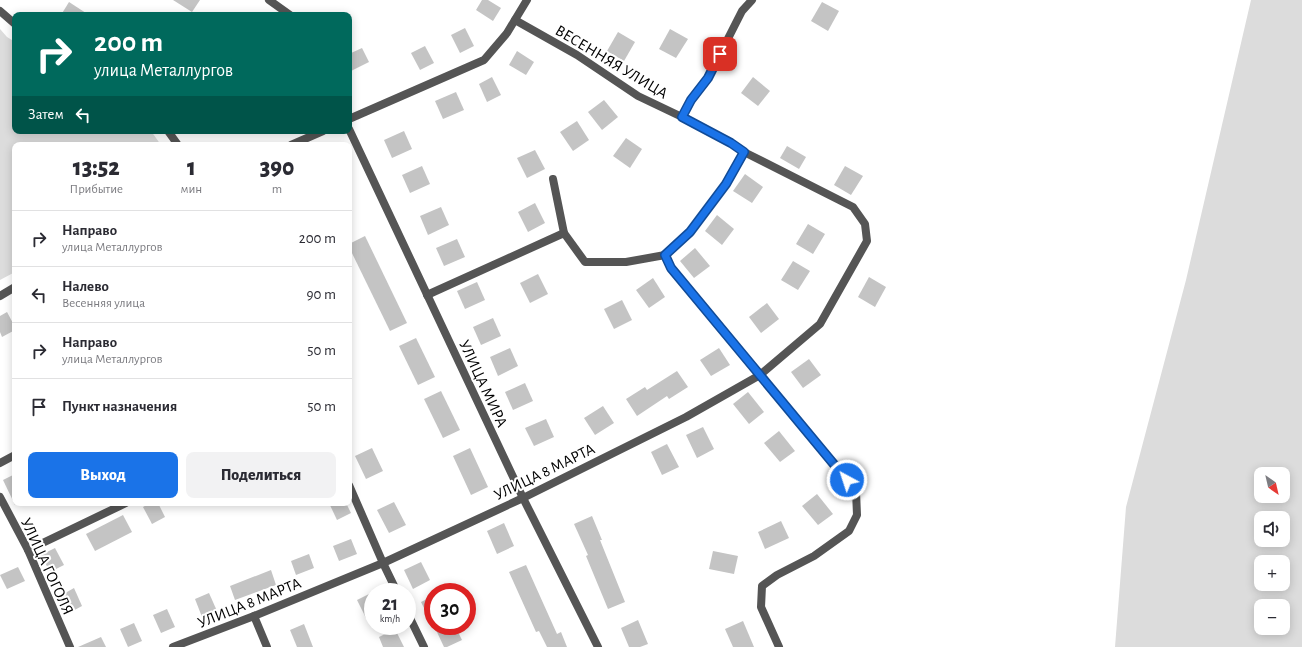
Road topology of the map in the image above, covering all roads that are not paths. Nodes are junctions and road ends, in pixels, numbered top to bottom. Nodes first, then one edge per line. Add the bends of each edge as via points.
1 (269, 0) edge
2 (528, 0) edge
3 (752, 0) edge
4 (0, 11) edge
5 (286, 12) edge
6 (515, 20) junction
7 (12, 21) edge
8 (682, 117) junction
9 (352, 118) edge
10 (315, 134) edge
11 (351, 134) edge
12 (298, 142) edge
13 (744, 152) junction
14 (553, 179) dead end
15 (564, 233) junction
16 (867, 241) joint
17 (665, 255) junction
18 (12, 290) edge
19 (427, 295) junction
20 (0, 296) edge
21 (760, 375) junction
22 (12, 457) edge
23 (0, 463) edge
24 (352, 492) edge
25 (0, 497) edge
26 (523, 498) junction
27 (120, 506) edge
28 (28, 550) junction
29 (383, 563) junction
30 (393, 583) edge
31 (254, 616) junction
32 (416, 631) edge
33 (70, 647) edge
34 (173, 647) edge
35 (267, 647) edge
36 (424, 647) edge
37 (598, 647) edge
38 (779, 647) edge

1 - 5 street
2 - 6 street
3 - 8 street via 742,11 708,78
4 - 7 street
6 - 8 street, ВЕСЕННЯЯ УЛИЦА via 577,55 638,96
6 - 9 street via 484,60
8 - 13 street, ВЕСЕННЯЯ УЛИЦА
10 - 12 street
11 - 19 street, УЛИЦА МИРА
13 - 16 street, ВЕСЕННЯЯ УЛИЦА via 853,207 865,224
13 - 17 street via 726,184 694,226
14 - 15 street
15 - 17 street via 585,262 626,262
15 - 19 street
16 - 21 street, УЛИЦА 8 МАРТА via 820,324
17 - 21 street via 671,268
18 - 20 street
19 - 26 street, УЛИЦА МИРА
21 - 26 street, УЛИЦА 8 МАРТА via 686,417
21 - 38 street via 856,491 857,514 849,531 814,556 777,575 762,586 761,607
22 - 23 street
24 - 29 street
25 - 28 street, УЛИЦА ГОГОЛЯ
26 - 29 street, УЛИЦА 8 МАРТА
26 - 37 street, УЛИЦА МИРА
27 - 28 street
28 - 33 street, УЛИЦА ГОГОЛЯ
29 - 30 street
29 - 31 street, УЛИЦА 8 МАРТА
31 - 34 street, УЛИЦА 8 МАРТА
31 - 35 street
32 - 36 street

